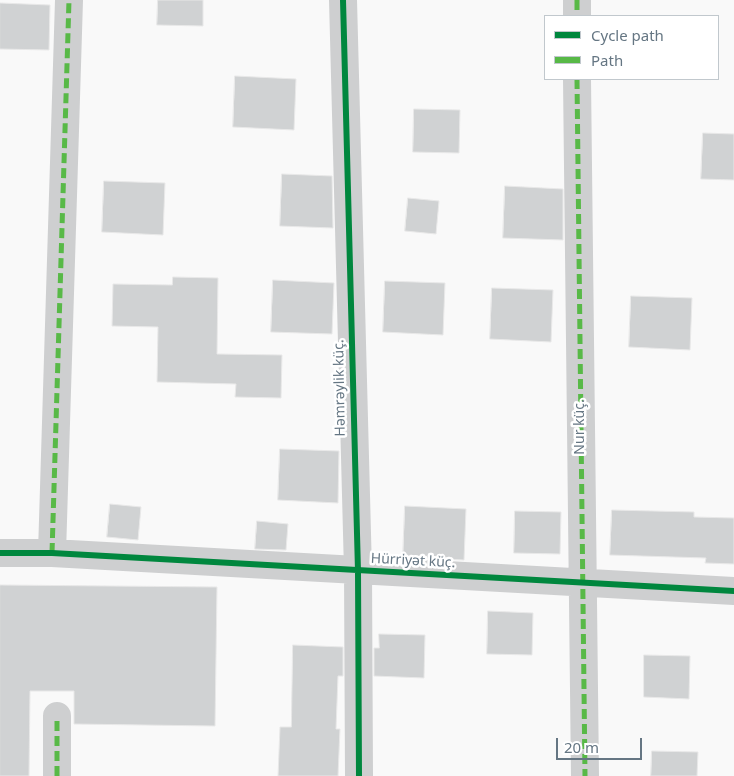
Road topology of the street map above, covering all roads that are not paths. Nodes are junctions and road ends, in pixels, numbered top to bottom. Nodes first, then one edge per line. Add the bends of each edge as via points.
1 (69, 0) edge
2 (343, 0) edge
3 (577, 0) edge
4 (577, 15) edge
5 (578, 80) edge
6 (0, 553) edge
7 (52, 553) junction
8 (358, 571) junction
9 (582, 581) junction
10 (734, 591) edge
11 (57, 716) dead end
12 (57, 776) edge
13 (359, 776) edge
14 (585, 776) edge

1 - 7 street
2 - 8 street, Həmrəylik küç.
3 - 4 street
5 - 9 street, Nur küç.
6 - 7 street, Hürriyət küç.
7 - 8 street, Hürriyət küç.
8 - 9 street, Hürriyət küç.
8 - 13 street, Həmrəylik küç.
9 - 10 street, Hürriyət küç.
9 - 14 street, Nur küç.
11 - 12 street

